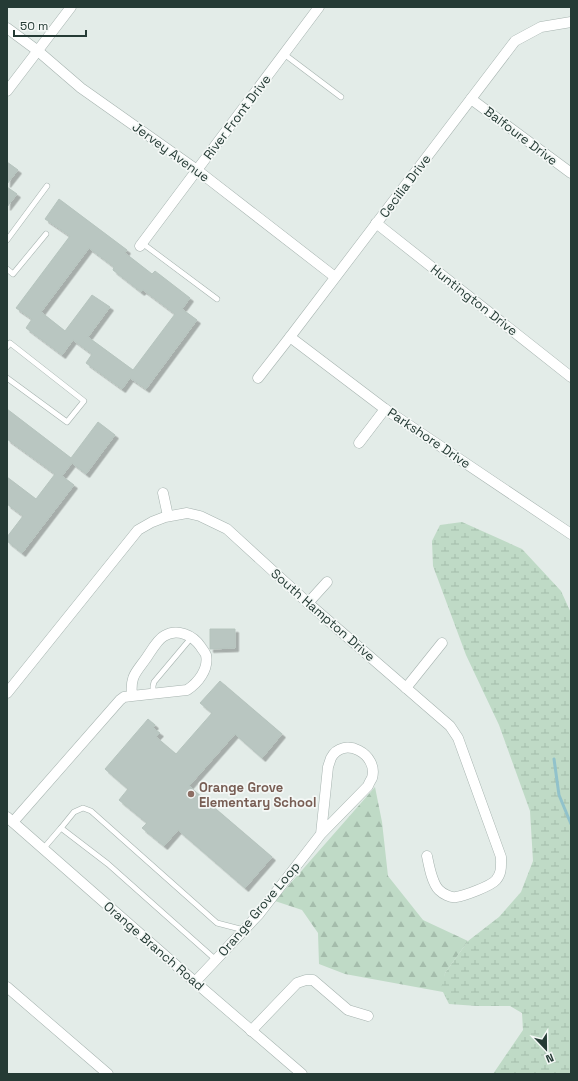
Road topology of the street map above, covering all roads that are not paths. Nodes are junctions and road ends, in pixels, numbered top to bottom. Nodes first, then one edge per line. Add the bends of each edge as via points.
1 (71, 7) edge
2 (319, 7) edge
3 (571, 22) edge
4 (7, 28) edge
5 (38, 51) junction
6 (284, 54) junction
7 (7, 91) edge
8 (341, 97) dead end
9 (471, 99) junction
10 (197, 170) junction
11 (571, 174) edge
12 (47, 186) dead end
13 (376, 224) junction
14 (46, 234) dead end
15 (7, 240) edge
16 (141, 244) joint
17 (7, 269) edge
18 (335, 277) junction
19 (217, 299) dead end
20 (290, 337) junction
21 (7, 347) edge
22 (571, 377) edge
23 (7, 378) edge
24 (258, 378) dead end
25 (385, 408) junction
26 (359, 443) dead end
27 (163, 493) dead end
28 (168, 516) junction
29 (571, 534) edge
30 (327, 582) dead end
31 (308, 603) junction
32 (191, 638) junction
33 (442, 643) dead end
34 (406, 688) junction
35 (7, 693) edge
36 (153, 694) junction
37 (132, 696) junction
38 (10, 819) edge
39 (61, 828) junction
40 (322, 834) junction
41 (43, 849) junction
42 (426, 856) dead end
43 (244, 930) junction
44 (216, 960) junction
45 (195, 982) junction
46 (7, 987) edge
47 (368, 1016) dead end
48 (251, 1031) junction
49 (108, 1074) edge
50 (302, 1074) edge

1 - 5 street
2 - 6 street, River Front Drive
3 - 9 street, Cecilia Drive via 541,27 515,41
4 - 5 street, Jervey Avenue
5 - 7 street
5 - 10 street, Jervey Avenue via 81,88
6 - 8 lane
6 - 10 street, River Front Drive
9 - 11 street, Balfoure Drive
9 - 13 street, Cecilia Drive
10 - 16 street, River Front Drive
10 - 18 street, Jervey Avenue
12 - 15 lane
13 - 18 street, Cecilia Drive
13 - 22 street, Huntington Drive
14 - 17 lane via 13,274
16 - 19 lane
18 - 20 street, Cecilia Drive
20 - 24 street, Cecilia Drive
20 - 25 street, Parkshore Drive
21 - 23 lane via 10,343 84,401 67,422
25 - 26 street
25 - 29 street, Parkshore Drive
27 - 28 street
28 - 31 street, South Hampton Drive via 187,513 228,529
28 - 35 street, South Hampton Drive via 138,530
30 - 31 street
31 - 34 street, South Hampton Drive
32 - 36 lane via 154,682
32 - 36 street via 197,641 206,654 202,676 187,690
32 - 37 street via 177,632 162,637 133,676
33 - 34 street
34 - 42 street, South Hampton Drive via 450,726 458,738 501,857 501,871 488,887 455,898 438,890
36 - 37 street
37 - 38 street via 120,700
38 - 41 street, Orange Branch Road
39 - 41 lane
39 - 43 lane via 74,812 83,808 91,811 218,923
39 - 44 lane via 108,864
40 - 40 street, Orange Grove Loop via 368,786 372,778 372,764 360,750 345,748 331,757
40 - 43 street, Orange Grove Loop
41 - 45 street, Orange Branch Road
43 - 44 street, Orange Grove Loop
44 - 45 street, Orange Grove Loop
45 - 48 street, Orange Branch Road
46 - 49 street
47 - 48 street via 348,1010 313,980 306,980 297,984
48 - 50 street, Orange Branch Road

